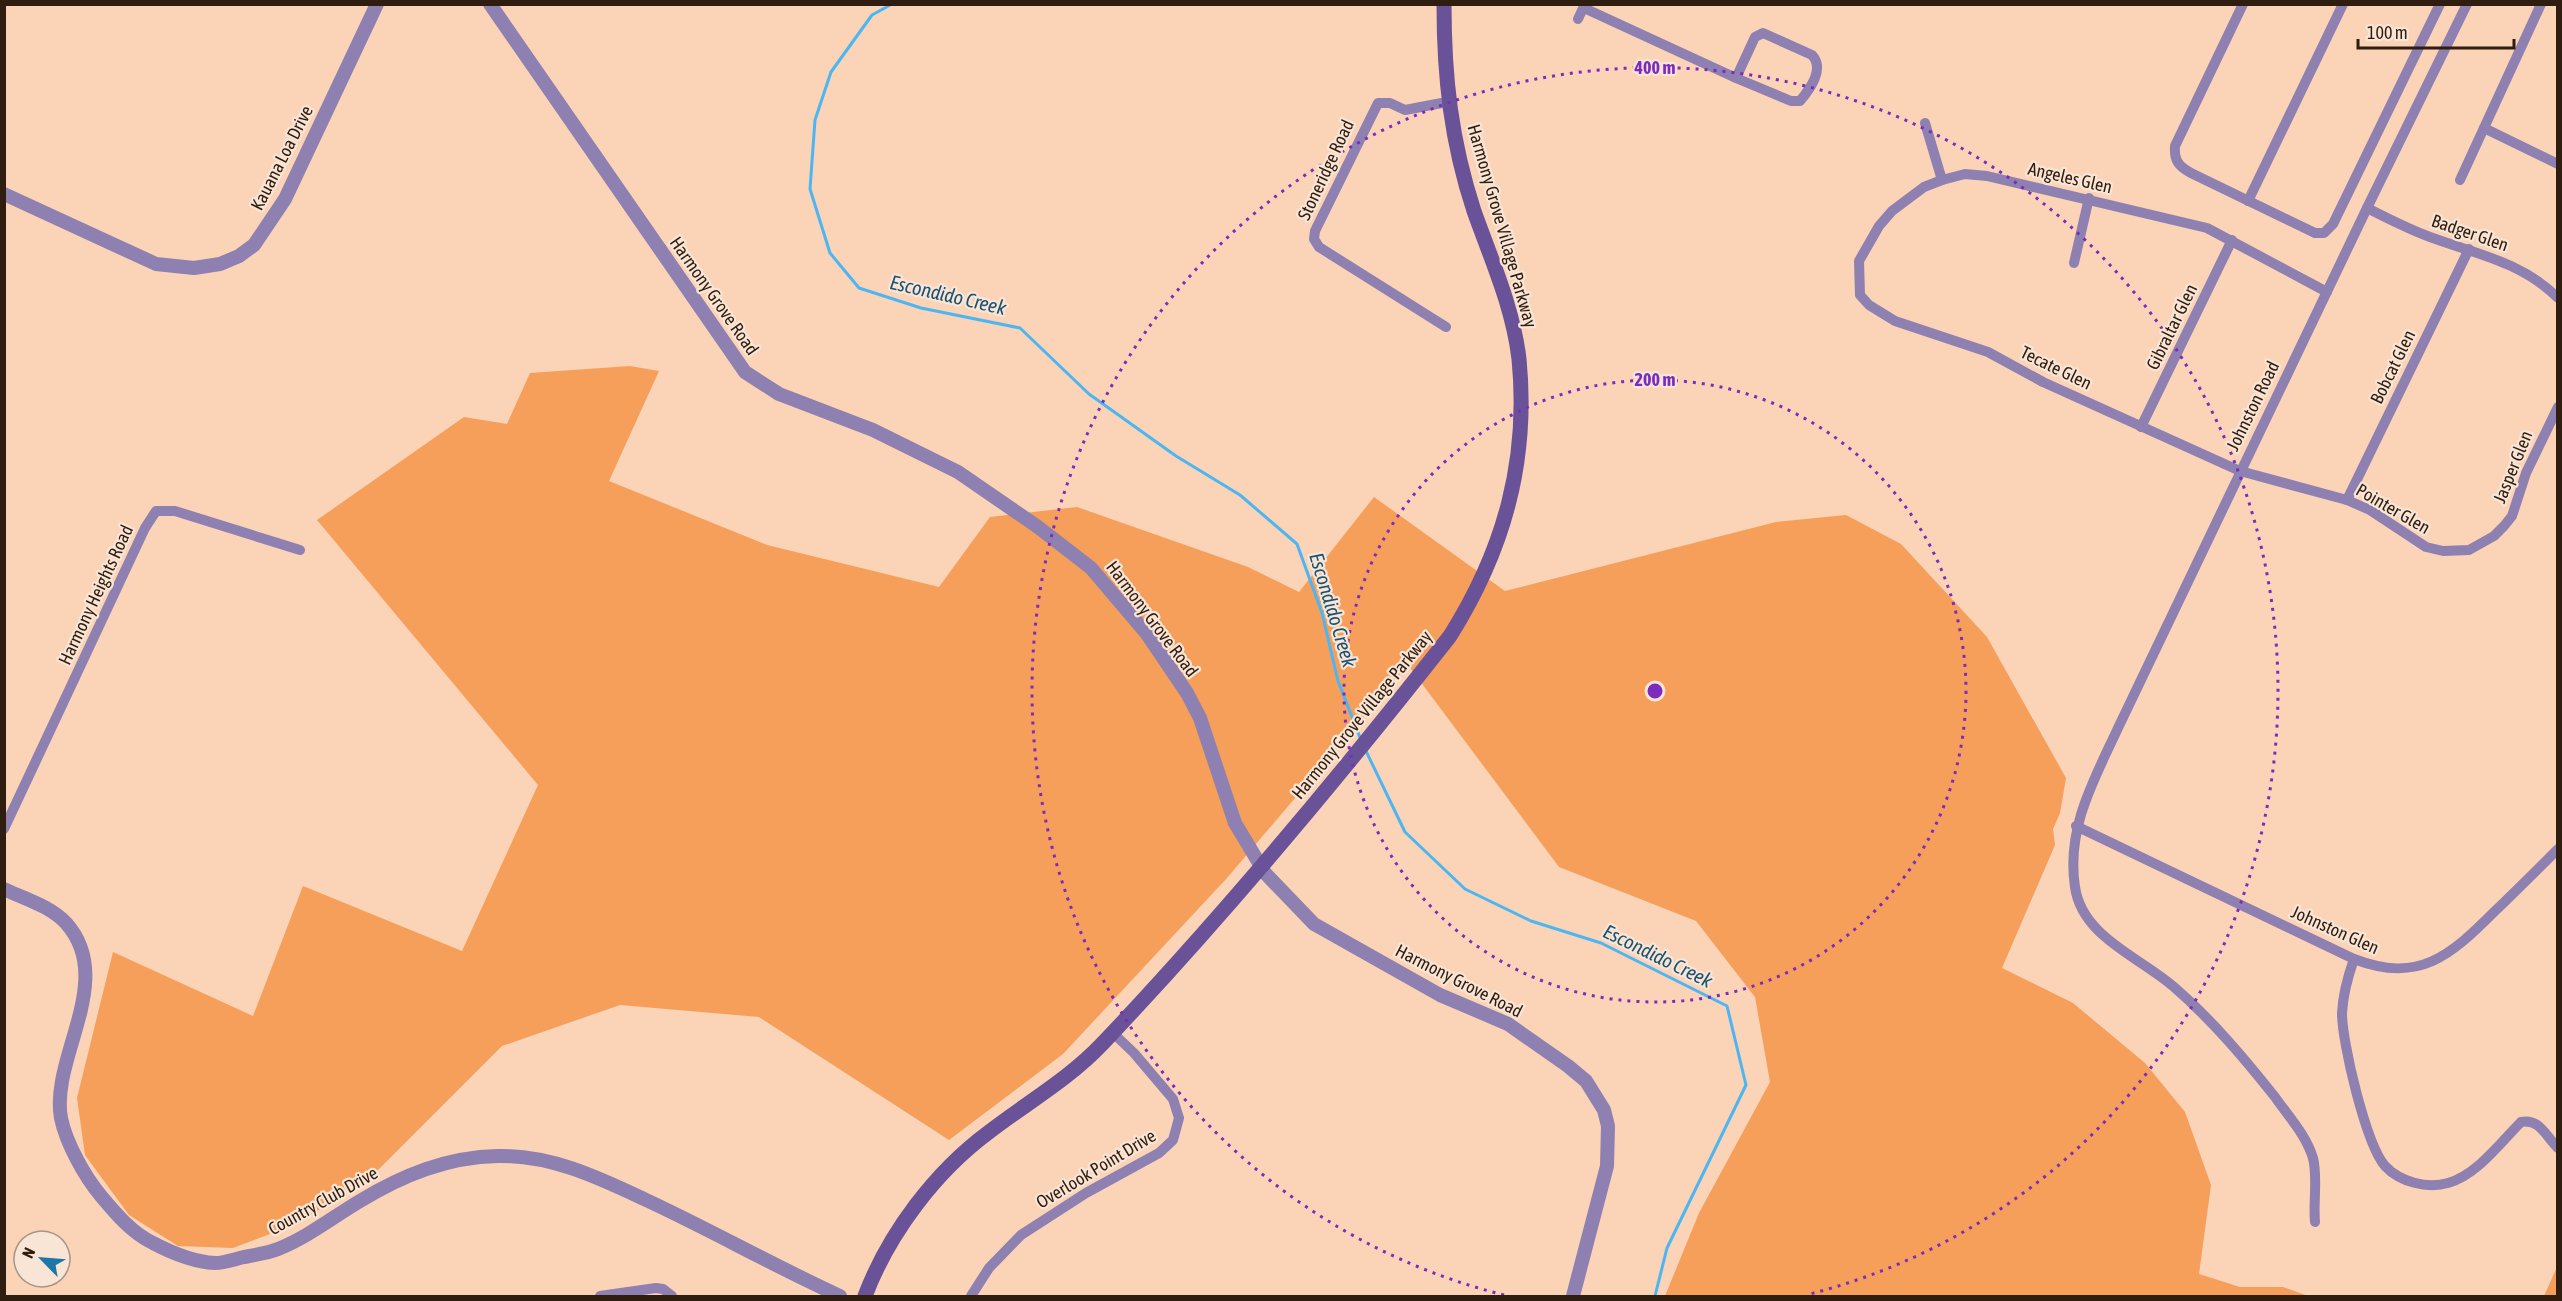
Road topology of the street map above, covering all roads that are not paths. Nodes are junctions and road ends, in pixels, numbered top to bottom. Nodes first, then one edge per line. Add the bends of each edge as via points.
1 (377, 4) edge
2 (490, 4) edge
3 (1444, 4) edge
4 (2243, 4) edge
5 (2343, 4) edge
6 (2440, 4) edge
7 (2467, 4) edge
8 (2541, 4) edge
9 (1585, 6) edge
10 (1578, 20) dead end
11 (1736, 78) junction
12 (1448, 102) junction
13 (1925, 123) dead end
14 (2484, 128) junction
15 (2558, 164) edge
16 (1942, 180) junction
17 (2460, 180) dead end
18 (4, 194) edge
19 (2089, 198) junction
20 (2248, 201) junction
21 (2367, 208) junction
22 (2232, 240) junction
23 (2469, 249) junction
24 (2074, 263) dead end
25 (2327, 292) junction
26 (1860, 295) joint
27 (2558, 298) edge
28 (1446, 327) dead end
29 (2558, 407) edge
30 (2141, 427) junction
31 (2240, 471) junction
32 (2347, 500) junction
33 (2494, 537) joint
34 (300, 550) dead end
35 (2076, 826) junction
36 (4, 829) edge
37 (2558, 849) edge
38 (1261, 867) junction
39 (4, 889) edge
40 (2354, 959) junction
41 (1113, 1033) junction
42 (2558, 1148) edge
43 (2315, 1222) dead end
44 (600, 1296) edge
45 (672, 1296) edge
46 (840, 1296) edge
47 (865, 1296) edge
48 (970, 1296) edge
49 (1573, 1296) edge

1 - 18 street, Kauana Loa Drive via 285,199 254,245 239,256 194,268 156,264
2 - 38 street, Harmony Grove Road via 746,372 779,394 873,430 958,472 1065,547 1114,593 1178,678 1200,718 1229,810
3 - 12 main road, Harmony Grove Village Parkway
4 - 20 street via 2175,146 2174,159 2181,168
5 - 20 street
6 - 20 street via 2333,224 2324,233 2315,233
7 - 21 street, Johnston Road
8 - 14 street
9 - 10 street
9 - 11 street
11 - 11 street via 1791,101 1800,101 1818,69 1818,60 1763,33 1755,37
12 - 28 street, Stoneridge Road via 1405,110 1390,103 1378,103 1314,239 1319,247
12 - 38 main road, Harmony Grove Village Parkway via 1457,151 1474,211 1495,264 1519,357 1522,417 1507,513 1492,559 1450,636
13 - 16 street
14 - 15 street
14 - 17 street
16 - 19 street, Angeles Glen via 1965,174 1987,176
16 - 26 street, Angeles Glen via 1905,199 1879,226 1859,261
19 - 22 street, Angeles Glen via 2189,222
19 - 24 street
21 - 23 street, Badger Glen via 2421,233
21 - 25 street, Johnston Road
22 - 25 street, Angeles Glen
22 - 30 street, Gibraltar Glen
23 - 27 street, Badger Glen via 2504,261
23 - 32 street, Bobcat Glen
25 - 31 street, Johnston Road
26 - 30 street, Tecate Glen via 1881,314 1988,352
29 - 33 street, Jasper Glen via 2530,464 2512,516
30 - 31 street, Tecate Glen
31 - 32 street, Pointer Glen
31 - 35 street, Johnston Road via 2085,798
32 - 33 street, Pointer Glen via 2370,510 2410,539 2443,551 2469,549
34 - 36 street, Harmony Heights Road via 174,512 156,511
35 - 40 street, Johnston Glen
35 - 43 street, Johnston Road via 2075,888 2084,916 2115,945 2173,986 2235,1047 2303,1134 2313,1160
37 - 40 street, Johnston Glen via 2465,942 2437,961 2394,970
38 - 41 main road, Harmony Grove Village Parkway
38 - 49 street, Harmony Grove Road via 1314,924 1440,995 1508,1024 1568,1066 1597,1095 1608,1126 1607,1166
39 - 46 street, Country Club Drive via 52,911 68,925 78,945 84,962 85,994 62,1090 61,1117 86,1178 117,1214 149,1241 182,1257 216,1263 277,1250 396,1181 452,1159 500,1156 582,1170 708,1228
40 - 42 street via 2342,1013 2346,1048 2372,1144 2385,1166 2406,1181 2427,1186 2449,1183 2469,1173 2521,1122 2528,1120 2541,1126
41 - 47 main road, Harmony Grove Village Parkway via 1073,1071 988,1132 944,1173 895,1237
41 - 48 street, Overlook Point Drive via 1173,1099 1179,1118 1173,1140 1159,1154 1086,1193 1020,1235 989,1268
44 - 45 street via 656,1288

